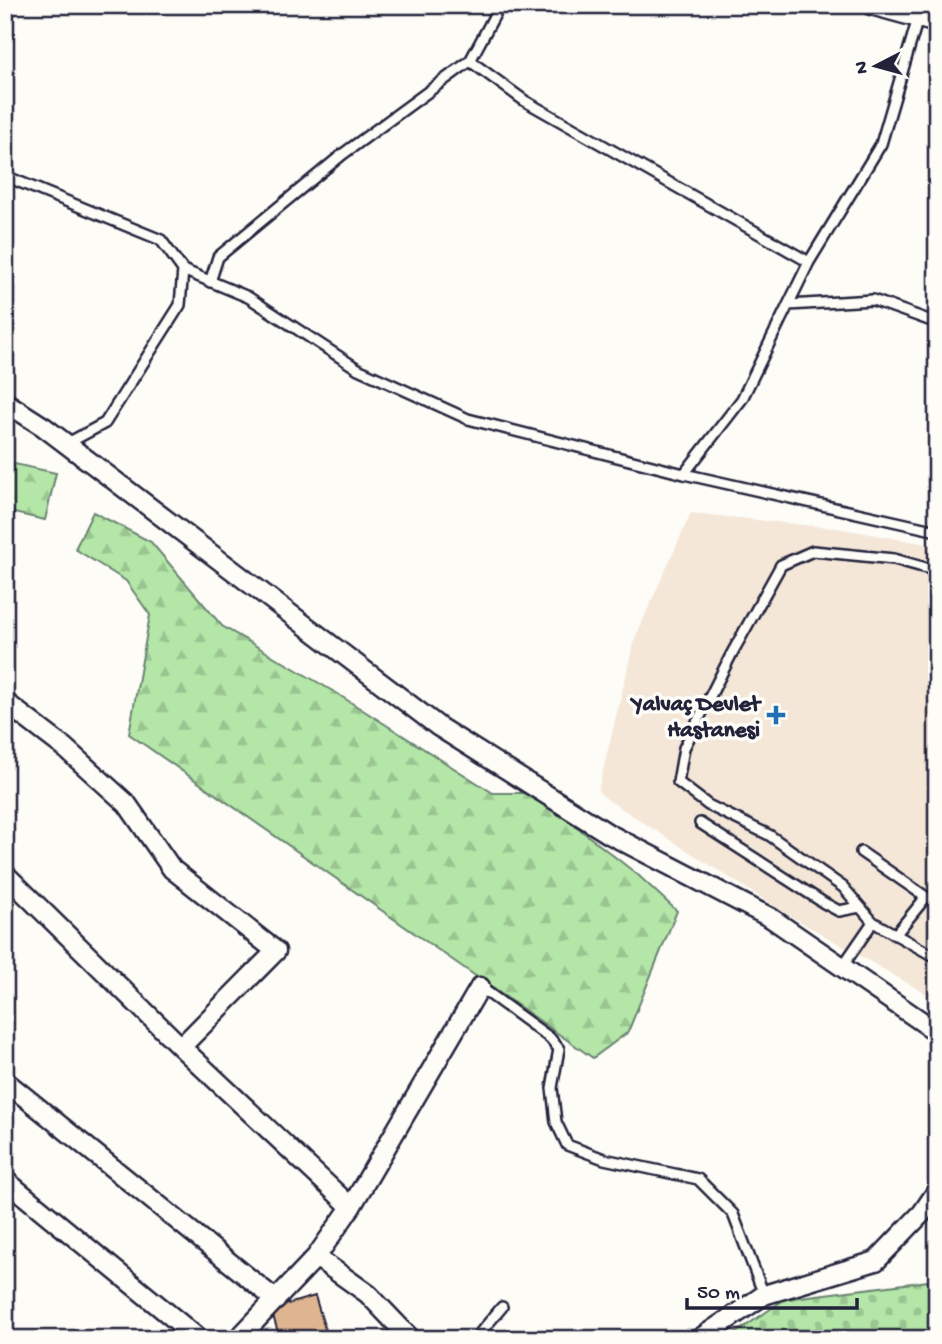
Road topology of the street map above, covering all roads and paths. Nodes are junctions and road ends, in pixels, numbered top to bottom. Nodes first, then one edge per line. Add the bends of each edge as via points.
1 (500, 5) edge
2 (871, 5) edge
3 (918, 18) junction
4 (937, 23) edge
5 (470, 61) junction
6 (5, 176) edge
7 (809, 262) junction
8 (183, 270) junction
9 (210, 282) junction
10 (788, 305) junction
11 (937, 323) edge
12 (5, 402) edge
13 (66, 444) junction
14 (684, 474) junction
15 (937, 531) edge
16 (937, 571) edge
17 (5, 702) edge
18 (700, 823) dead end
19 (861, 852) dead end
20 (5, 874) edge
21 (926, 897) junction
22 (937, 900) edge
23 (860, 907) junction
24 (873, 922) junction
25 (895, 935) junction
26 (937, 954) edge
27 (842, 967) junction
28 (480, 987) joint
29 (937, 1032) edge
30 (181, 1047) junction
31 (5, 1081) edge
32 (5, 1180) edge
33 (937, 1191) edge
34 (351, 1206) junction
35 (316, 1257) junction
36 (764, 1295) junction
37 (276, 1300) junction
38 (502, 1307) dead end
39 (199, 1339) edge
40 (238, 1339) edge
41 (411, 1339) edge
42 (475, 1339) edge
43 (699, 1339) edge

1 - 5 lane
2 - 3 street
3 - 4 street
3 - 7 lane via 881,144
5 - 7 lane via 525,101
5 - 9 lane via 343,154 218,257
6 - 8 lane via 161,240
7 - 10 lane
8 - 9 lane
8 - 13 lane via 180,305 105,423
9 - 14 lane via 248,297 358,369 468,419
10 - 11 lane via 873,300
10 - 14 lane via 742,399
12 - 13 street
13 - 27 street via 439,727 609,834 771,918
14 - 15 lane
16 - 23 lane via 894,559 813,551 781,565 684,748 678,782 708,805 769,835 843,887
17 - 30 street via 127,804 172,869 276,951
18 - 23 lane via 839,911
19 - 21 lane
20 - 30 street
21 - 22 lane
21 - 25 lane
23 - 24 lane
24 - 25 lane
24 - 27 lane
25 - 26 lane
27 - 29 street
28 - 34 street
28 - 36 lane via 559,1049 551,1088 555,1122 567,1145 604,1159 698,1179 733,1214
30 - 34 street
31 - 37 street
32 - 39 street
33 - 36 street via 876,1261
34 - 35 street
35 - 37 street
35 - 41 street via 368,1294
36 - 43 street
37 - 40 street
38 - 42 lane

